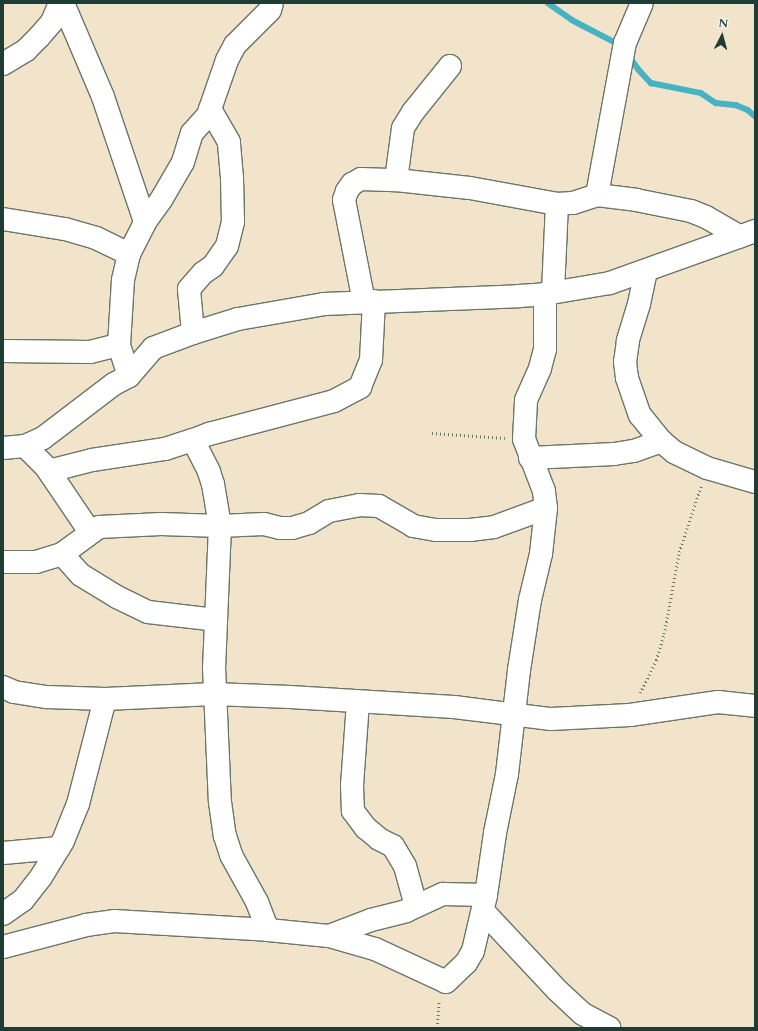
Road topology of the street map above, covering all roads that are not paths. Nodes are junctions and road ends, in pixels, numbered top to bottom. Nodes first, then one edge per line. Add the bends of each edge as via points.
1 (62, 3) edge
2 (272, 3) edge
3 (642, 3) edge
4 (3, 64) edge
5 (450, 66) dead end
6 (210, 109) junction
7 (396, 180) junction
8 (597, 195) junction
9 (558, 204) junction
10 (3, 219) edge
11 (145, 222) junction
12 (748, 234) edge
13 (129, 254) junction
14 (646, 271) junction
15 (549, 293) junction
16 (369, 302) junction
17 (193, 333) junction
18 (119, 345) junction
19 (3, 351) edge
20 (129, 376) junction
21 (193, 440) junction
22 (661, 442) junction
23 (25, 446) junction
24 (3, 448) edge
25 (527, 448) junction
26 (49, 471) junction
27 (755, 482) edge
28 (546, 508) junction
29 (220, 526) junction
30 (90, 532) junction
31 (62, 554) junction
32 (3, 562) edge
33 (216, 620) junction
34 (3, 687) edge
35 (214, 694) junction
36 (105, 700) junction
37 (358, 702) junction
38 (755, 706) edge
39 (514, 714) junction
40 (59, 848) junction
41 (3, 853) edge
42 (485, 903) junction
43 (416, 906) junction
44 (3, 914) edge
45 (268, 930) junction
46 (330, 936) junction
47 (3, 947) edge
48 (609, 1028) edge

1 - 4 street via 52,22 39,37 26,50
1 - 11 street via 103,97
2 - 6 street via 270,10 235,45
3 - 8 street via 625,43
5 - 7 street via 413,112 404,128
6 - 11 street via 192,133 183,162
6 - 17 street via 229,142 233,222 227,246 213,266 202,273 189,289
7 - 9 street via 470,188
7 - 16 street via 361,179 352,184 344,200
8 - 9 street via 573,203
8 - 12 street via 691,210
9 - 15 street
10 - 13 street via 71,231 96,238
11 - 13 street
12 - 14 street
13 - 18 street via 123,280
14 - 15 street via 610,283
14 - 22 street via 625,362 627,378 640,415
15 - 16 street
15 - 25 street via 545,349 539,372 526,400
16 - 17 street via 324,304 238,319
16 - 21 street via 371,360 360,386 334,401
17 - 20 street via 153,348
18 - 19 street via 90,352
18 - 20 street
20 - 23 street via 108,388 43,438
21 - 26 street via 165,449 92,460
21 - 29 street via 213,484
22 - 25 street via 634,451 614,454
22 - 27 street via 674,452 707,468
23 - 24 street
23 - 26 street
25 - 28 street via 544,491
26 - 30 street
28 - 29 street via 494,527 470,530 436,530 413,526 379,506 359,505 329,511 309,523 292,528 264,524
28 - 39 street via 541,554 530,600
29 - 30 street via 161,524 99,527
29 - 33 street
30 - 31 street
31 - 32 street via 36,562
31 - 33 street via 81,575 148,612
33 - 35 street
34 - 36 street via 14,692 47,697
35 - 36 street
35 - 37 street
35 - 45 street via 220,802 225,836 234,861 253,895
36 - 40 street via 78,804
37 - 39 street via 454,707
37 - 43 street via 352,785 353,811 366,828 393,846 405,866
38 - 39 street via 718,702 630,715 551,719
39 - 42 street via 507,774
40 - 41 street
40 - 44 street via 23,900
42 - 43 street via 443,894
42 - 46 street via 474,951 466,963 446,982 375,949
42 - 48 street via 557,990 583,1014
43 - 46 street
45 - 46 street
45 - 47 street via 114,921

